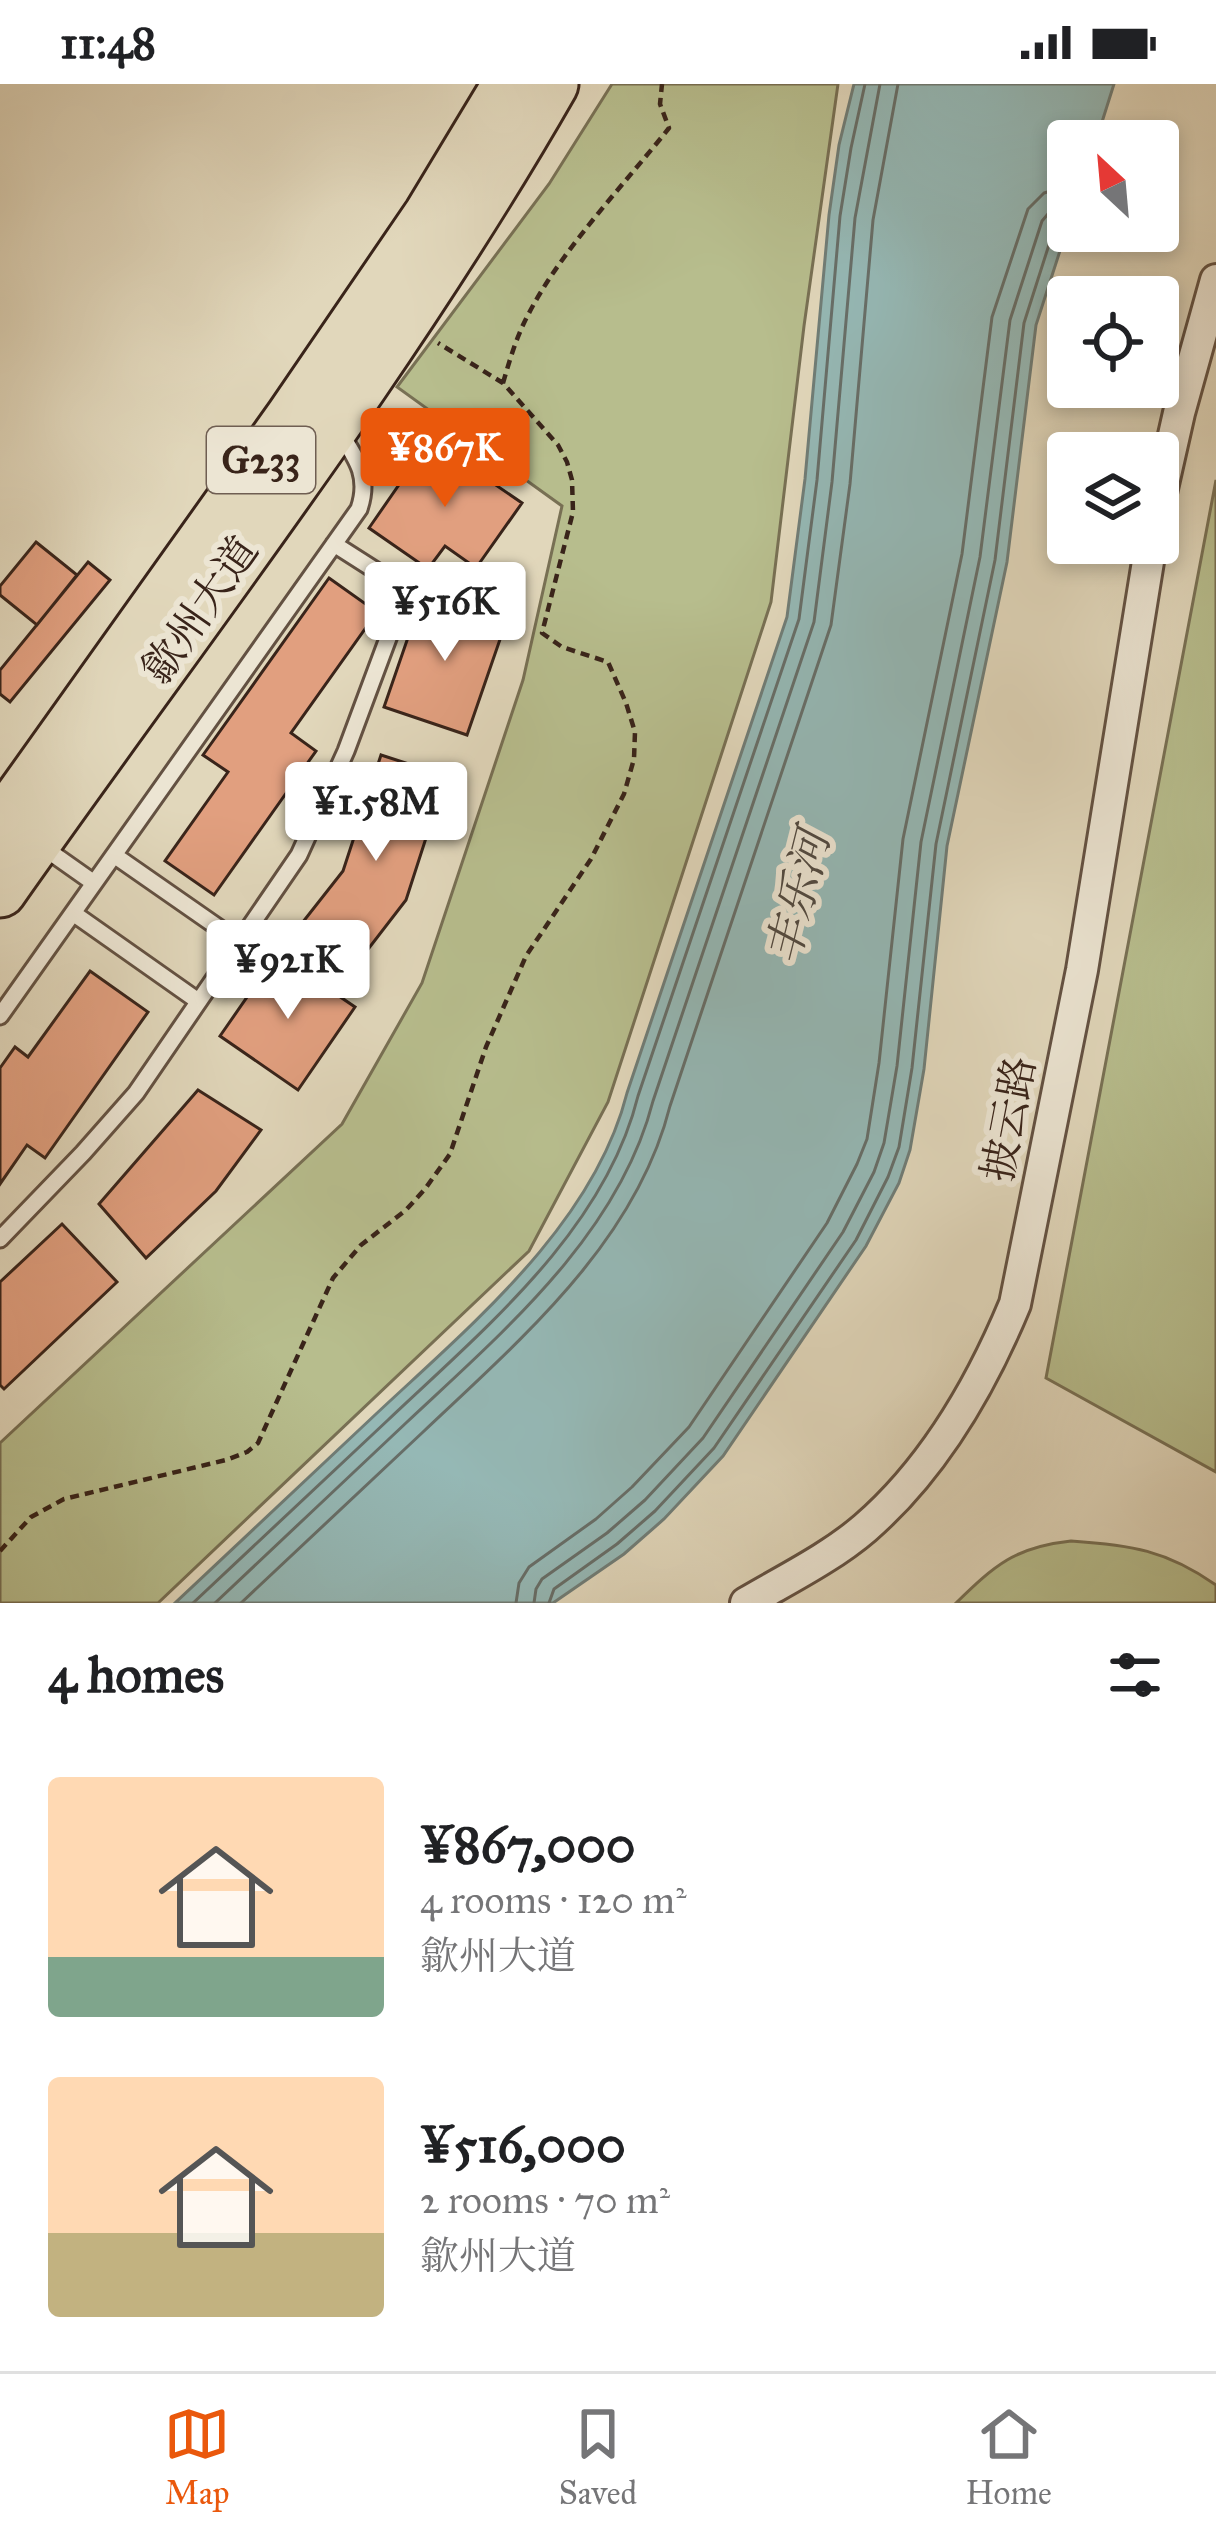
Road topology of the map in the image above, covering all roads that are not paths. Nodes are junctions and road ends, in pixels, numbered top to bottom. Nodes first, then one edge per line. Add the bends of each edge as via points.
1 (509, 84) edge
2 (552, 84) edge
3 (1216, 280) edge
4 (333, 422) junction
5 (1175, 432) edge
6 (334, 544) junction
7 (1148, 564) edge
8 (11, 822) edge
9 (114, 855) junction
10 (94, 883) junction
11 (0, 891) edge
12 (73, 914) junction
13 (239, 942) junction
14 (198, 1001) junction
15 (0, 1016) edge
16 (0, 1240) edge
17 (746, 1603) edge

1 - 8 highway, 歙州大道 / G233 via 368,307
2 - 4 highway, 歙州大道 / G233 via 462,235
3 - 5 street
4 - 6 lane via 365,482 359,509
4 - 8 highway, 歙州大道 / G233
6 - 9 lane
6 - 13 lane via 406,590 298,854
7 - 17 street, 披云路 via 1082,970 1015,1304 963,1408 891,1502 862,1530
8 - 10 lane
8 - 11 highway, 歙州大道 / G233
9 - 10 lane
9 - 13 lane
10 - 12 lane
12 - 14 lane
12 - 15 lane
13 - 14 lane
14 - 16 lane via 136,1093

